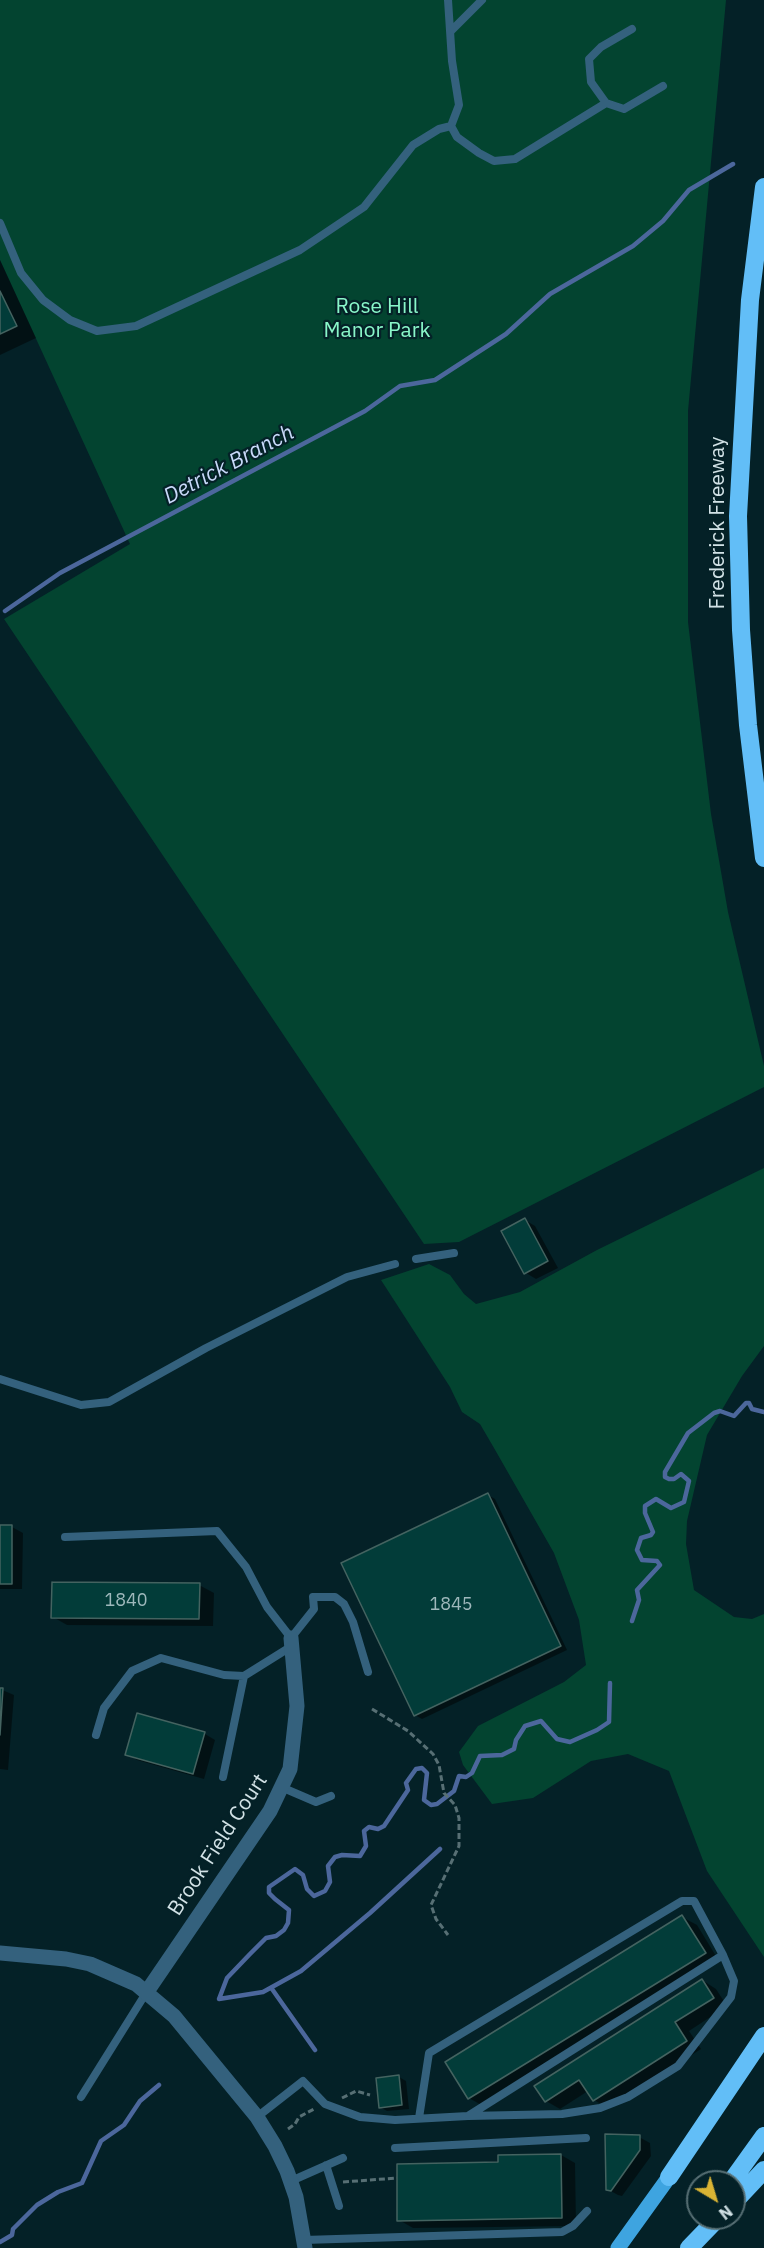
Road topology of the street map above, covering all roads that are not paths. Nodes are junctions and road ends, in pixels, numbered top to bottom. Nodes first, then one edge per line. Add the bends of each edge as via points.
1 (448, 0) edge
2 (482, 0) edge
3 (632, 29) dead end
4 (451, 31) junction
5 (663, 86) dead end
6 (606, 103) junction
7 (451, 126) junction
8 (764, 187) edge
9 (0, 223) edge
10 (764, 858) edge
11 (454, 1253) dead end
12 (416, 1259) dead end
13 (395, 1264) dead end
14 (0, 1379) edge
15 (65, 1537) dead end
16 (291, 1642) junction
17 (368, 1672) dead end
18 (244, 1676) junction
19 (96, 1735) dead end
20 (223, 1777) dead end
21 (281, 1787) junction
22 (332, 1796) dead end
23 (0, 1953) edge
24 (723, 1955) junction
25 (146, 1993) junction
26 (764, 2036) edge
27 (81, 2097) dead end
28 (468, 2116) junction
29 (257, 2117) junction
30 (418, 2118) junction
31 (764, 2136) edge
32 (586, 2138) dead end
33 (395, 2148) dead end
34 (343, 2158) dead end
35 (326, 2165) junction
36 (764, 2169) edge
37 (740, 2170) edge
38 (669, 2177) joint
39 (291, 2181) junction
40 (746, 2189) edge
41 (339, 2206) dead end
42 (587, 2211) dead end
43 (696, 2230) edge
44 (706, 2230) edge
45 (305, 2244) edge
46 (618, 2248) edge
47 (683, 2248) edge
48 (689, 2248) edge

1 - 4 lane
2 - 4 lane
3 - 6 lane via 589,58 591,82
4 - 7 lane via 459,105
5 - 6 lane via 624,109
6 - 7 lane via 515,159 494,161 457,137
7 - 9 lane via 413,145 364,207 300,250 136,326 97,331 52,307 21,273
8 - 10 highway, Frederick Freeway via 750,300 738,516 749,737
11 - 12 lane
13 - 14 lane via 347,1277 109,1402 81,1405
15 - 16 lane via 217,1531 246,1568
16 - 17 lane via 314,1609 313,1597 335,1598 344,1604 353,1622
16 - 18 lane
16 - 21 street, Brook Field Court via 297,1706 290,1769
18 - 19 lane via 224,1675 161,1658 132,1671 104,1708
18 - 20 lane
21 - 22 lane via 316,1802
21 - 25 street, Brook Field Court via 270,1810
23 - 25 street via 90,1964 136,1984
24 - 28 lane
24 - 28 lane via 734,1980 731,1997 678,2066 628,2097 600,2108 562,2114
24 - 30 lane via 693,1901 682,1901 429,2053
25 - 27 lane
25 - 29 street via 174,2016
26 - 38 highway
28 - 30 lane
29 - 30 lane via 303,2081 325,2104 360,2117
29 - 39 street
31 - 37 highway
32 - 33 lane
34 - 35 lane
35 - 39 lane
35 - 41 lane
36 - 40 highway
38 - 46 main road
39 - 45 street
42 - 45 lane via 562,2232
43 - 47 highway
44 - 48 highway

